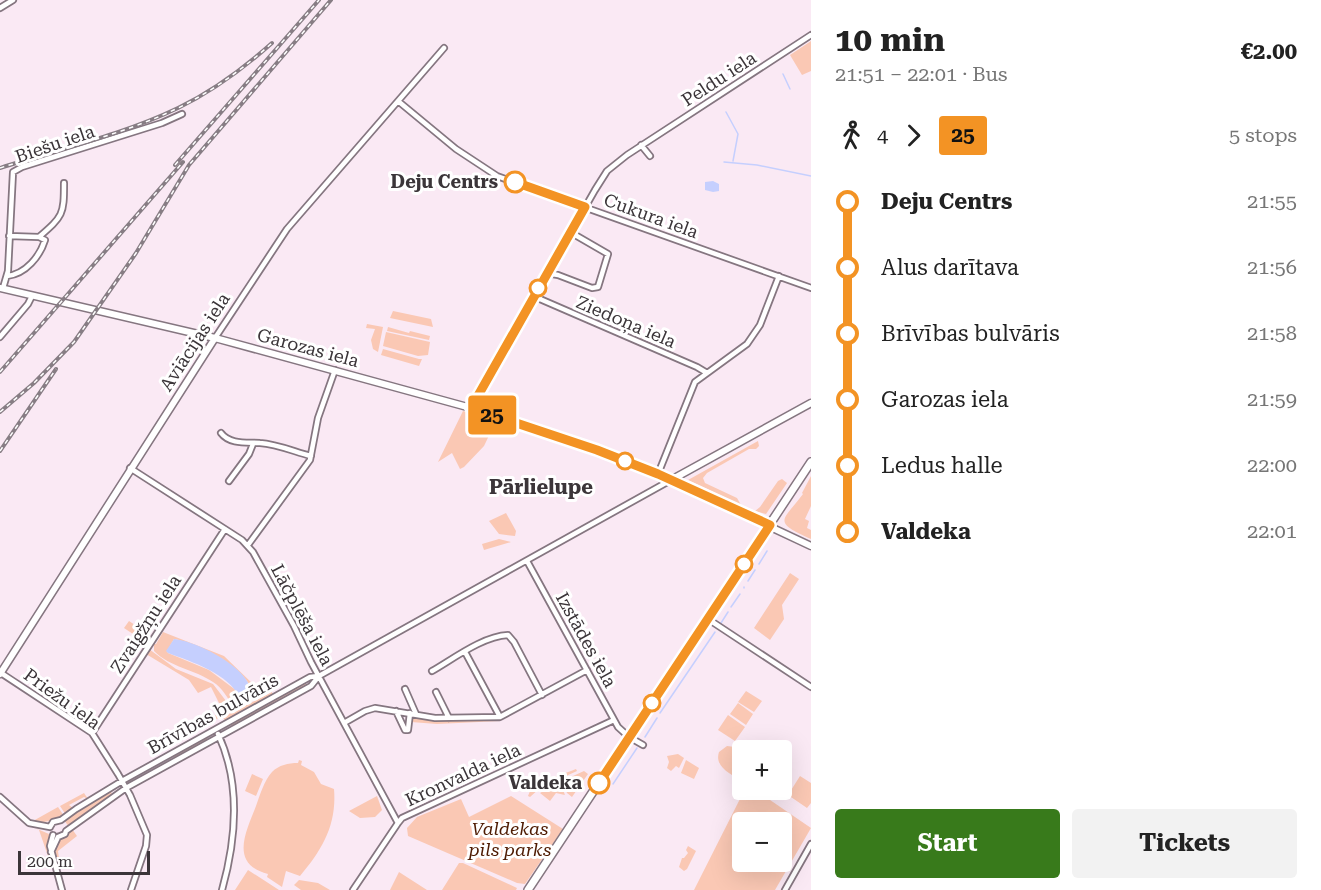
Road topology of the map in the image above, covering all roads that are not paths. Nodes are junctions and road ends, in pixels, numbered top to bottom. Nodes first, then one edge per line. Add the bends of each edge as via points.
1 (13, 0) edge
2 (0, 8) edge
3 (811, 35) edge
4 (444, 48) dead end
5 (398, 101) junction
6 (182, 114) dead end
7 (641, 145) junction
8 (650, 156) dead end
9 (64, 183) dead end
10 (585, 207) junction
11 (570, 232) junction
12 (9, 236) junction
13 (39, 237) junction
14 (546, 273) junction
15 (7, 276) junction
16 (779, 276) junction
17 (2, 288) edge
18 (811, 288) edge
19 (32, 296) junction
20 (533, 296) junction
21 (0, 336) edge
22 (215, 338) junction
23 (335, 370) junction
24 (707, 373) junction
25 (811, 403) edge
26 (471, 408) junction
27 (221, 433) dead end
28 (253, 444) junction
29 (311, 456) junction
30 (811, 462) edge
31 (130, 468) junction
32 (658, 474) junction
33 (670, 480) junction
34 (229, 481) dead end
35 (770, 525) junction
36 (225, 529) junction
37 (248, 545) junction
38 (811, 546) edge
39 (527, 561) junction
40 (708, 619) junction
41 (465, 652) junction
42 (587, 670) junction
43 (432, 671) dead end
44 (0, 674) edge
45 (319, 676) junction
46 (811, 687) edge
47 (405, 688) dead end
48 (436, 692) dead end
49 (542, 695) junction
50 (396, 711) junction
51 (413, 713) junction
52 (500, 717) junction
53 (449, 718) junction
54 (614, 720) junction
55 (344, 723) junction
56 (216, 729) junction
57 (92, 733) junction
58 (219, 736) junction
59 (629, 737) junction
60 (643, 745) dead end
61 (122, 781) junction
62 (126, 788) junction
63 (0, 797) edge
64 (61, 820) junction
65 (398, 823) junction
66 (50, 827) junction
67 (66, 831) junction
68 (55, 836) junction
69 (811, 844) edge
70 (62, 890) edge
71 (131, 890) edge
72 (222, 890) edge
73 (353, 890) edge
74 (528, 890) edge
75 (785, 890) edge

1 - 2 street
3 - 7 street, Peldu iela
4 - 5 street, Aviācijas iela
5 - 10 street, Cukura iela via 497,176
5 - 22 street, Aviācijas iela via 287,229
6 - 12 street, Biešu iela via 16,170 12,176
7 - 8 street
7 - 10 street, Peldu iela via 607,171
9 - 13 street via 60,216
10 - 11 street, Peldu iela
10 - 16 street, Cukura iela
11 - 14 street, Peldu iela
11 - 14 street via 608,254 598,287
12 - 13 street
12 - 15 street, Biešu iela
13 - 15 street via 45,240 33,262
14 - 20 street, Peldu iela
15 - 17 street, Biešu iela
16 - 18 street, Cukura iela
16 - 24 street via 763,318 747,344
17 - 19 main road, Garozas iela
19 - 21 street
19 - 22 main road, Garozas iela
20 - 24 street, Ziedoņa iela
20 - 26 street, Peldu iela
22 - 23 main road, Garozas iela
22 - 31 main road, Aviācijas iela
23 - 26 main road, Garozas iela
23 - 29 street via 318,418
24 - 32 street via 694,386
25 - 33 main road, Brīvības bulvāris
26 - 32 main road, Garozas iela via 572,440
27 - 28 street via 230,440
28 - 29 street
28 - 34 street
29 - 37 street
30 - 35 main road
31 - 36 street, Lāčplēša iela
31 - 44 main road, Aviācijas iela
32 - 33 main road, Garozas iela
33 - 35 main road, Garozas iela
33 - 39 street, Brīvības bulvāris
35 - 38 main road, Garozas iela
35 - 40 main road
36 - 37 street, Lāčplēša iela
36 - 57 street, Zvaigžņu iela
37 - 45 street, Lāčplēša iela
39 - 42 street, Izstādes iela
39 - 45 street, Brīvības bulvāris
40 - 46 street
40 - 59 main road
41 - 43 street
41 - 49 street via 508,635
41 - 52 street
42 - 49 street
42 - 54 street, Izstādes iela
44 - 57 street, Priežu iela
45 - 55 street, Lāčplēša iela
45 - 56 street, Brīvības bulvāris via 310,676
45 - 58 street, Brīvības bulvāris via 311,686
47 - 51 street
48 - 53 street
49 - 52 street
50 - 51 street
50 - 51 street via 405,730
50 - 55 street via 370,709
51 - 53 street
52 - 53 street
54 - 59 street, Izstādes iela
54 - 65 street, Kronvalda iela
55 - 65 street, Lāčplēša iela
56 - 58 street
56 - 61 street, Brīvības bulvāris
57 - 61 street, Priežu iela
58 - 62 street, Brīvības bulvāris
58 - 72 street via 229,761 234,799 232,841
59 - 60 street, Izstādes iela
59 - 74 main road
61 - 62 street
61 - 64 street, Brīvības bulvāris
62 - 67 street, Brīvības bulvāris
62 - 71 street via 147,835
63 - 66 street via 29,823
64 - 66 street, Brīvības bulvāris
64 - 67 street
65 - 73 street, Kronvalda iela
66 - 68 street
67 - 68 street, Brīvības bulvāris
68 - 70 street via 50,846
69 - 75 street

